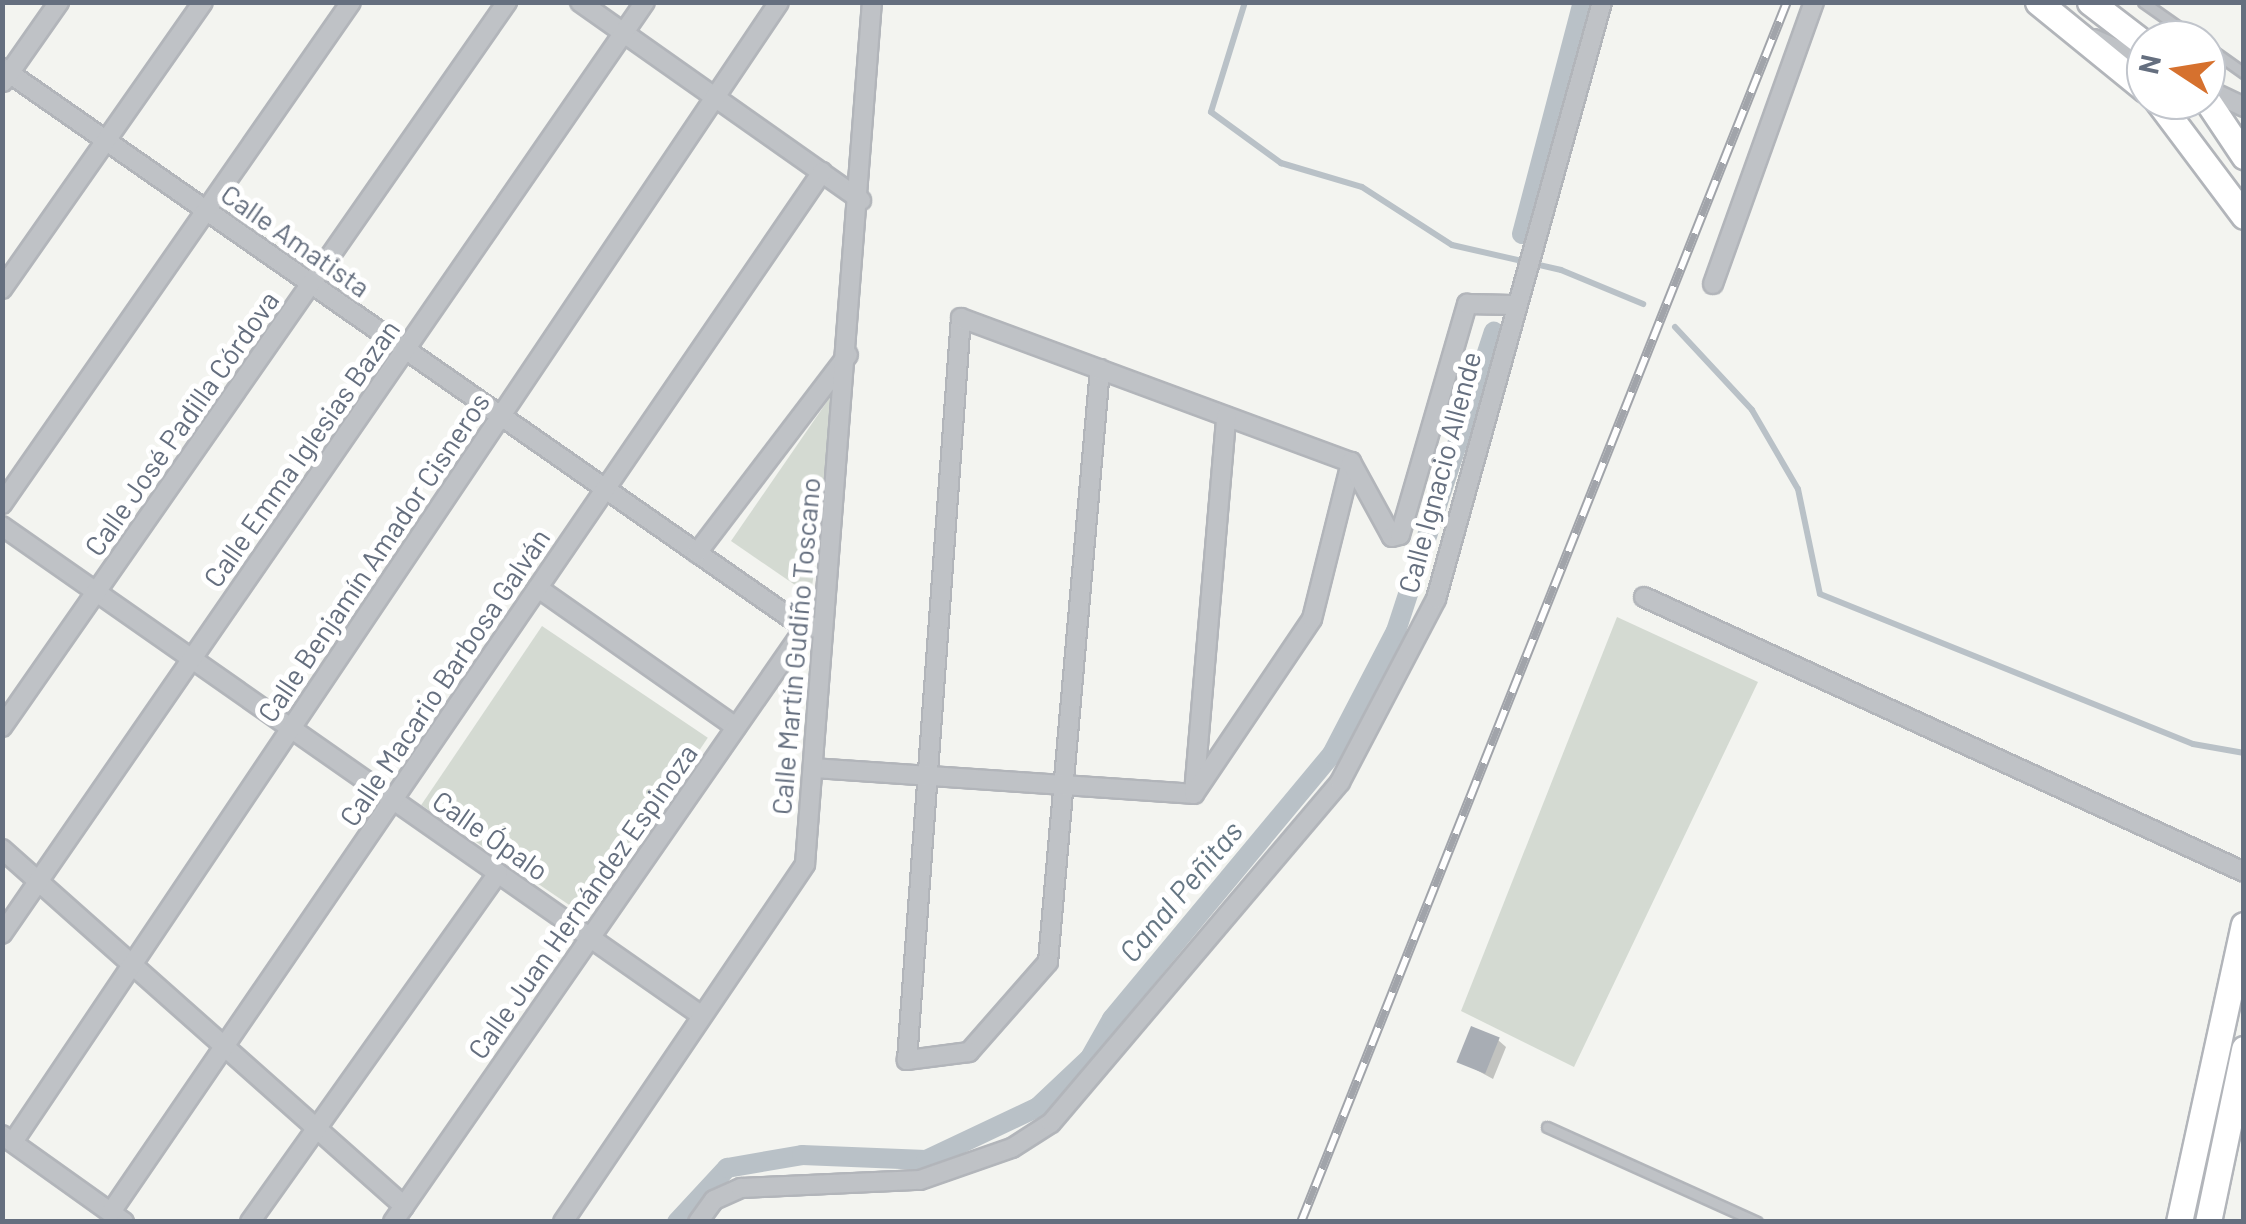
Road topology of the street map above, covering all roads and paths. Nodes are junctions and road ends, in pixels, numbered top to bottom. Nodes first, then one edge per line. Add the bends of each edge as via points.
1 (58, 2) edge
2 (203, 2) edge
3 (351, 2) edge
4 (507, 2) edge
5 (580, 2) edge
6 (645, 2) edge
7 (779, 2) edge
8 (872, 2) edge
9 (1602, 2) edge
10 (1814, 2) edge
11 (2143, 2) edge
12 (2095, 4) edge
13 (2054, 7) edge
14 (2169, 20) edge
15 (2126, 29) edge
16 (624, 33) junction
17 (2080, 33) junction
18 (2126, 53) edge
19 (2126, 73) edge
20 (5, 74) edge
21 (715, 97) junction
22 (2172, 120) edge
23 (2220, 120) edge
24 (106, 140) junction
25 (2244, 156) edge
26 (822, 172) junction
27 (861, 200) junction
28 (207, 210) junction
29 (2244, 216) edge
30 (311, 283) junction
31 (1713, 284) dead end
32 (2, 289) edge
33 (1515, 296) junction
34 (406, 349) junction
35 (848, 354) junction
36 (1100, 369) junction
37 (501, 416) junction
38 (1226, 416) junction
39 (1351, 462) junction
40 (605, 488) junction
41 (2, 504) edge
42 (2, 526) edge
43 (697, 552) junction
44 (538, 588) junction
45 (96, 592) junction
46 (1644, 597) dead end
47 (825, 626) junction
48 (805, 628) junction
49 (192, 659) junction
50 (2, 727) edge
51 (736, 727) junction
52 (290, 728) junction
53 (813, 768) junction
54 (928, 776) junction
55 (1064, 785) junction
56 (1194, 794) junction
57 (393, 800) junction
58 (2, 849) edge
59 (2244, 872) edge
60 (498, 873) junction
61 (39, 881) junction
62 (2244, 924) edge
63 (2, 934) edge
64 (590, 938) junction
65 (132, 964) junction
66 (702, 1016) junction
67 (224, 1046) junction
68 (2244, 1048) edge
69 (2236, 1121) edge
70 (1547, 1127) dead end
71 (316, 1128) junction
72 (8, 1138) edge
73 (398, 1214) edge
74 (118, 1217) edge
75 (250, 1222) edge
76 (562, 1222) edge
77 (698, 1222) edge
78 (1757, 1222) edge
79 (2180, 1222) edge
80 (2208, 1222) edge

1 - 20 street
2 - 24 street
3 - 28 street
4 - 30 street, Calle José Padilla Córdova
5 - 16 street
6 - 16 street, Calle Emma Iglesias Bazan
7 - 21 street, Calle Benjamín Amador Cisneros
8 - 27 street, Calle Martín Gudiño Toscano
9 - 33 street, Calle Ignacio Allende
10 - 31 street
11 - 14 lane
12 - 15 main road
12 - 17 lane
13 - 17 main road
16 - 21 street
16 - 34 street, Calle Emma Iglesias Bazan
17 - 18 street
17 - 19 main road
20 - 24 street, Calle Amatista
21 - 26 street
21 - 37 street, Calle Benjamín Amador Cisneros
22 - 29 main road
23 - 25 main road
24 - 28 street, Calle Amatista
24 - 32 street
26 - 27 street
26 - 40 street, Calle Macario Barbosa Galván
27 - 35 street, Calle Martín Gudiño Toscano
28 - 30 street, Calle Amatista
28 - 41 street
30 - 34 street, Calle Amatista
30 - 45 street, Calle José Padilla Córdova
33 - 39 street via 1467,304 1400,536 1392,537
33 - 77 street, Calle Ignacio Allende via 1436,599 1387,699 1340,782 1098,1070 1012,1148 920,1180 741,1188 714,1200
34 - 37 street, Calle Amatista
34 - 49 street, Calle Emma Iglesias Bazan
35 - 43 street
35 - 47 street, Calle Martín Gudiño Toscano
36 - 38 street
36 - 54 street via 961,318
36 - 55 street
37 - 40 street, Calle Amatista
37 - 52 street, Calle Benjamín Amador Cisneros
38 - 39 street
38 - 56 street
39 - 56 street via 1312,619
40 - 43 street, Calle Amatista
40 - 44 street, Calle Macario Barbosa Galván
42 - 45 street, Calle Ópalo
43 - 48 street, Calle Amatista
44 - 51 street
44 - 57 street, Calle Macario Barbosa Galván
45 - 49 street, Calle Ópalo
45 - 50 street, Calle José Padilla Córdova
46 - 59 street
47 - 48 street
47 - 53 street, Calle Martín Gudiño Toscano
48 - 51 street, Calle Juan Hernández Espinoza
49 - 52 street, Calle Ópalo
49 - 61 street, Calle Emma Iglesias Bazan
51 - 64 street, Calle Juan Hernández Espinoza
52 - 57 street, Calle Ópalo
52 - 65 street, Calle Benjamín Amador Cisneros
53 - 54 street
53 - 66 street, Calle Martín Gudiño Toscano via 805,864
54 - 55 street
54 - 55 street via 908,1060 969,1052 1048,962
55 - 56 street
57 - 60 street, Calle Ópalo
57 - 67 street, Calle Macario Barbosa Galván
58 - 61 street
60 - 64 street, Calle Ópalo
60 - 71 street
61 - 63 street, Calle Emma Iglesias Bazan
61 - 65 street
62 - 79 main road
64 - 66 street, Calle Ópalo
64 - 73 street, Calle Juan Hernández Espinoza
65 - 67 street
65 - 72 street, Calle Benjamín Amador Cisneros
66 - 76 street, Calle Martín Gudiño Toscano
67 - 71 street
67 - 74 street, Calle Macario Barbosa Galván
68 - 69 main road
69 - 80 main road
70 - 78 lane
71 - 73 street
71 - 75 street
72 - 74 street

